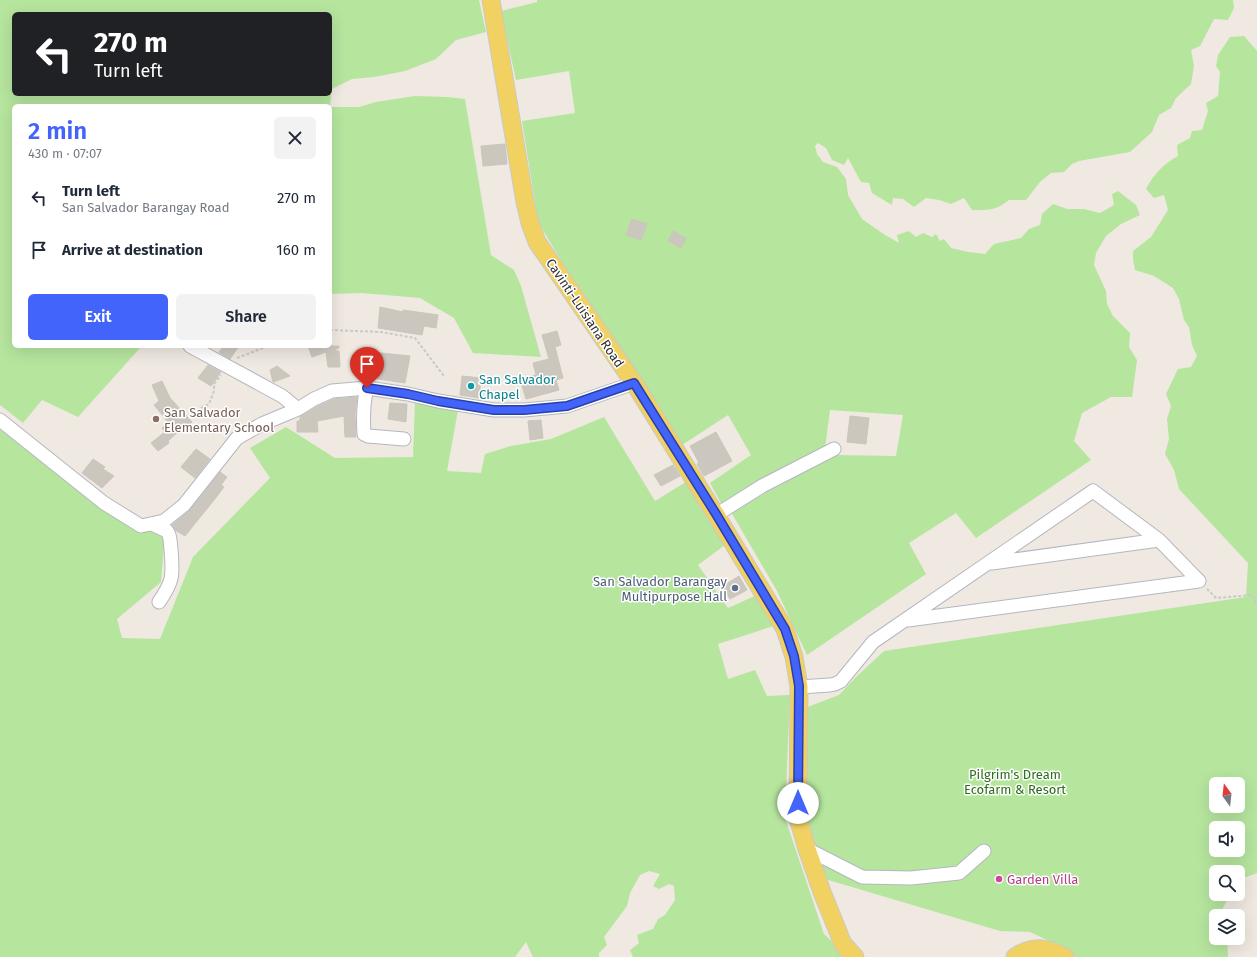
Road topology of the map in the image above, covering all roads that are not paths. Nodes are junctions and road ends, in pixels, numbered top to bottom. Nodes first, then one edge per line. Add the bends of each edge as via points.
1 (491, 0) edge
2 (194, 348) edge
3 (634, 383) junction
4 (367, 388) junction
5 (298, 410) junction
6 (0, 420) edge
7 (404, 439) dead end
8 (834, 449) dead end
9 (716, 514) junction
10 (152, 524) junction
11 (1159, 540) junction
12 (988, 564) junction
13 (159, 602) dead end
14 (904, 620) junction
15 (799, 686) junction
16 (807, 849) junction
17 (984, 851) dead end
18 (855, 957) edge
19 (1015, 957) edge
20 (1064, 957) edge

1 - 3 main road, Cavinti-Luisiana Road via 530,223 537,242
2 - 5 street via 282,396
3 - 4 street via 567,406 524,410 494,410
3 - 9 main road, Cavinti-Luisiana Road
4 - 5 street via 332,391
4 - 7 street via 363,418 364,434
5 - 10 street via 262,424 237,438 184,505 164,521
6 - 10 street via 104,503 141,526
8 - 9 street via 762,486
9 - 15 main road, Cavinti-Luisiana Road via 785,629 794,656
10 - 13 street via 167,531 170,538 173,572 168,588
11 - 12 street
11 - 12 street via 1093,491
11 - 14 street via 1199,581
12 - 14 street
14 - 15 street via 873,642 841,681 835,684
15 - 16 main road, Cavinti-Luisiana Road via 798,818
16 - 17 street via 862,877 911,878 960,873
16 - 18 main road, Cavinti-Luisiana Road via 843,944
19 - 20 main road via 1026,950 1036,949 1054,951

